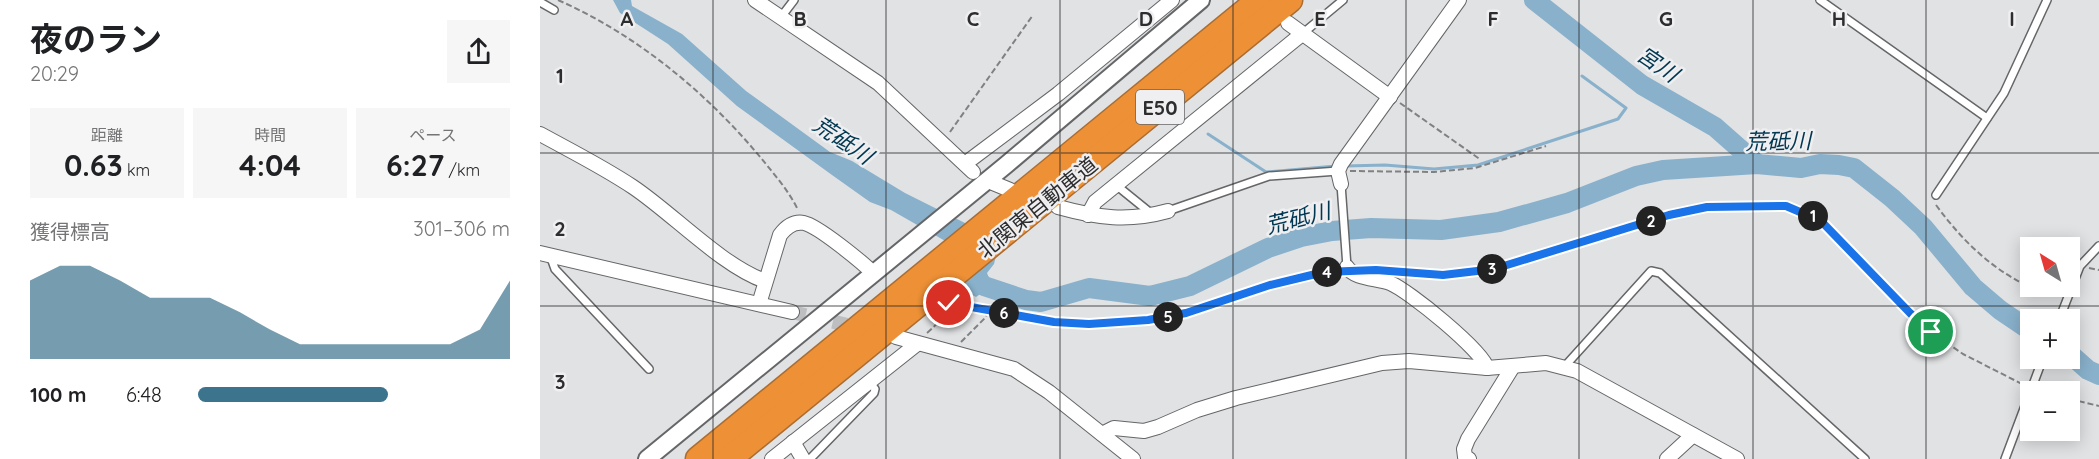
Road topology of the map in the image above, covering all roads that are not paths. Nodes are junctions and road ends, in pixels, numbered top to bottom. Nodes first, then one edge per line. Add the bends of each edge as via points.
1 (755, 0) edge
2 (794, 0) edge
3 (1172, 0) edge
4 (1201, 0) edge
5 (1259, 0) edge
6 (1343, 0) edge
7 (1459, 0) edge
8 (1820, 0) edge
9 (2047, 0) edge
10 (540, 2) edge
11 (554, 10) dead end
12 (1289, 12) edge
13 (781, 17) junction
14 (1302, 34) junction
15 (1390, 96) junction
16 (1987, 118) junction
17 (540, 134) edge
18 (1340, 177) junction
19 (993, 183) dead end
20 (1116, 185) junction
21 (1936, 195) road end
22 (1016, 203) junction
23 (1058, 207) dead end
24 (1168, 211) joint
25 (1088, 215) junction
26 (1153, 215) junction
27 (2099, 246) edge
28 (543, 257) edge
29 (878, 269) junction
30 (1348, 269) joint
31 (765, 281) junction
32 (912, 296) junction
33 (759, 304) junction
34 (2063, 309) edge
35 (792, 312) tunnel mouth
36 (896, 337) dead end
37 (917, 344) junction
38 (1565, 366) junction
39 (1487, 368) junction
40 (1512, 368) junction
41 (649, 369) dead end
42 (2038, 369) edge
43 (869, 381) junction
44 (1102, 434) junction
45 (1693, 435) junction
46 (793, 442) junction
47 (646, 459) edge
48 (698, 459) edge
49 (729, 459) edge
50 (772, 459) edge
51 (803, 459) edge
52 (810, 459) edge
53 (1133, 459) edge
54 (1469, 459) edge
55 (1667, 459) edge
56 (1737, 459) edge
57 (1864, 459) edge
58 (2005, 459) edge

1 - 13 street
2 - 13 lane
3 - 13 street via 969,168 878,83
4 - 29 street
5 - 22 highway, 北関東自動車道 / E50
6 - 14 lane
7 - 15 street
8 - 16 lane
9 - 16 lane via 2004,93
10 - 11 lane
12 - 14 street
12 - 22 highway, 北関東自動車道 / E50
14 - 15 street
14 - 20 street
15 - 18 street
16 - 21 lane
17 - 31 street via 634,188
18 - 24 lane via 1269,176
18 - 30 lane
19 - 22 street
20 - 25 street via 1095,202
20 - 26 lane
22 - 32 highway, 北関東自動車道 / E50
23 - 25 street
24 - 26 street
25 - 26 street via 1133,219
27 - 34 lane via 2080,266
28 - 33 street
28 - 41 lane
29 - 31 street via 812,226 797,223 780,235
29 - 47 street
30 - 39 street via 1386,281 1412,296 1470,346
31 - 33 street
32 - 48 highway, 北関東自動車道 / E50
32 - 49 highway, 北関東自動車道 / E50
33 - 35 street
36 - 37 street
37 - 43 street
37 - 44 street via 986,360 1024,374
38 - 40 street via 1546,363
38 - 45 street
38 - 57 lane via 1652,271 1660,273
39 - 40 street
39 - 44 street via 1409,361 1382,363 1236,398 1144,431 1114,428
40 - 54 street via 1468,439 1464,449
42 - 58 lane
43 - 46 street
43 - 52 lane via 874,393
44 - 53 street
45 - 55 street
45 - 56 street
46 - 50 street
46 - 51 street

